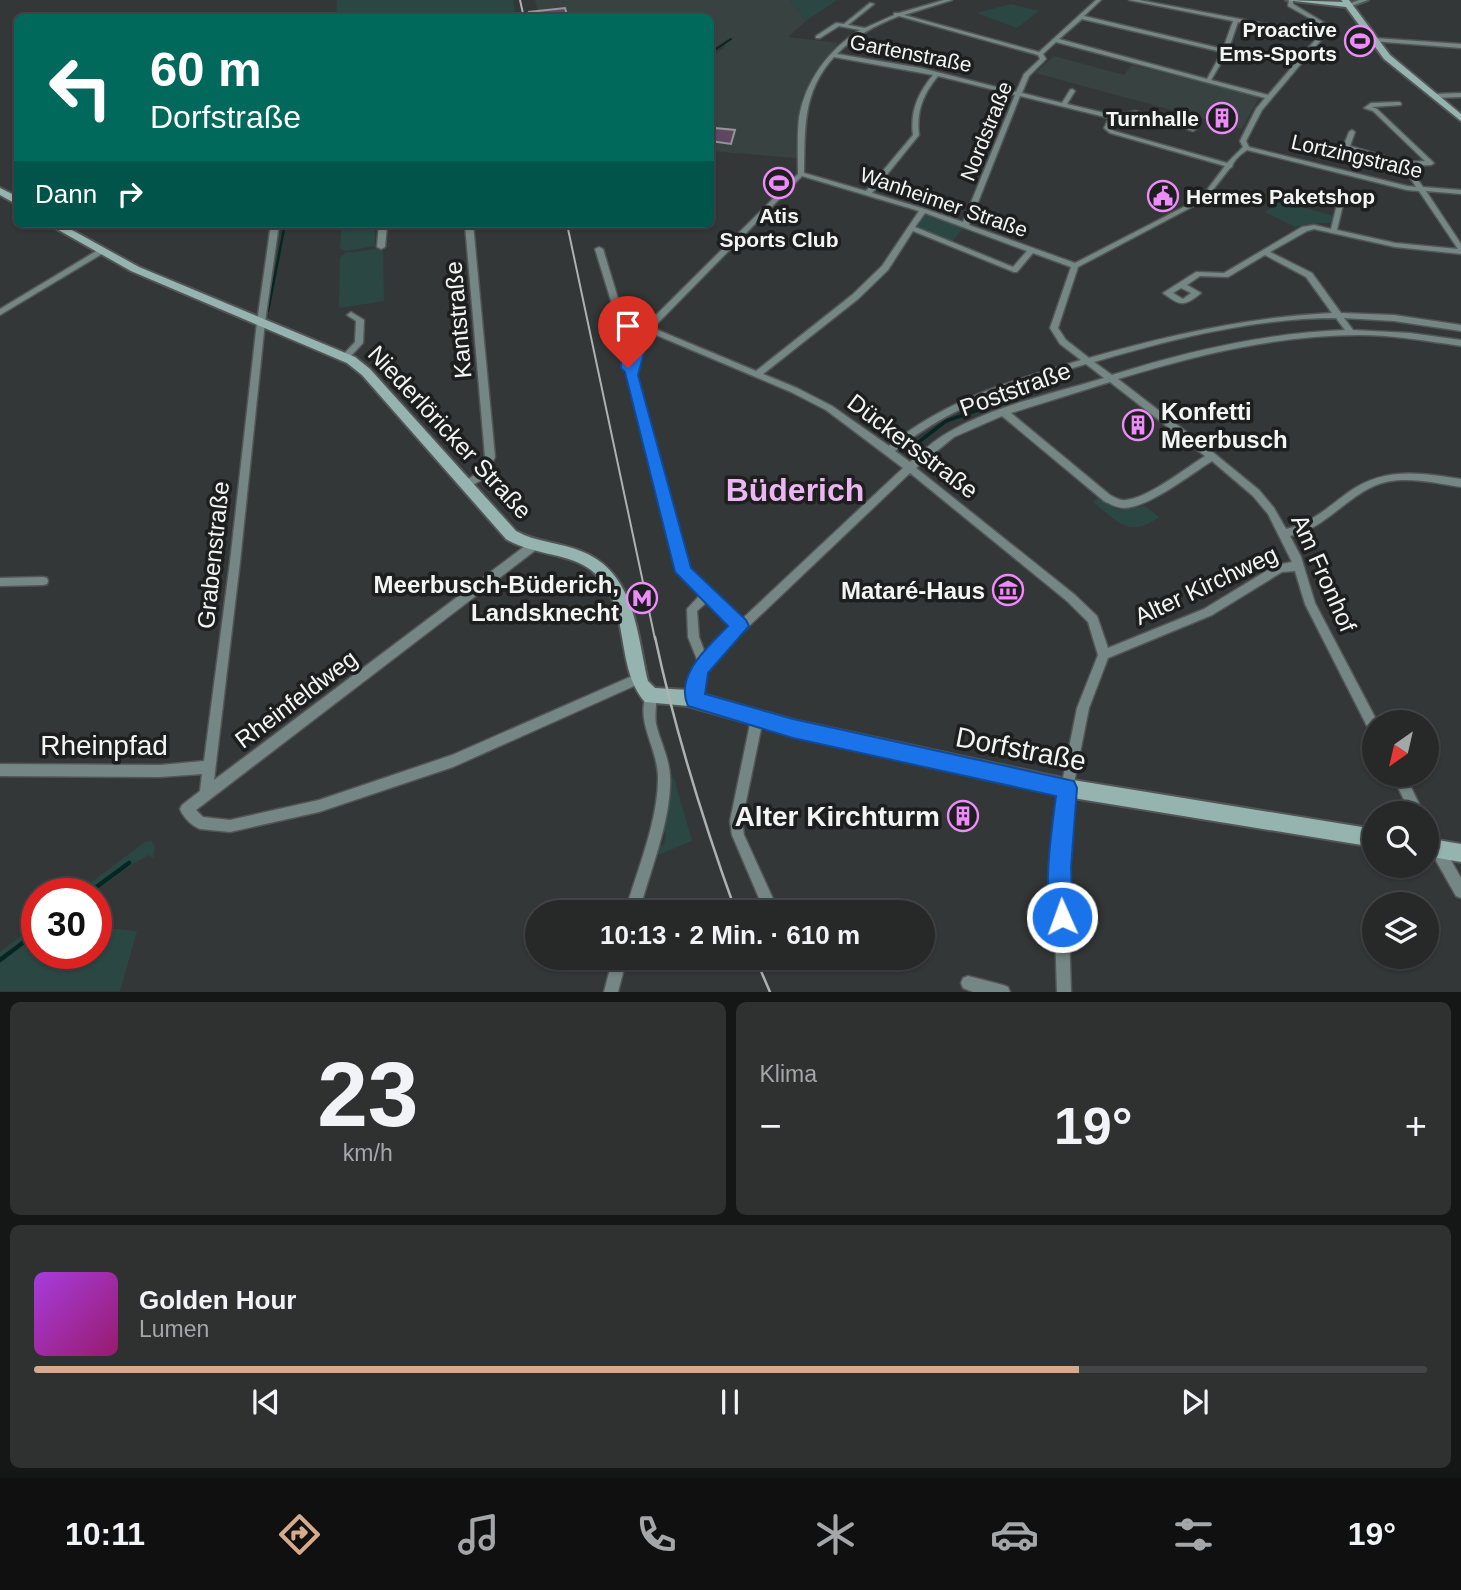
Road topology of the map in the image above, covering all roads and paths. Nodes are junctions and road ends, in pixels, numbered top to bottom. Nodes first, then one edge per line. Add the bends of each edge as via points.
1 (950, 0) edge
2 (1099, 0) edge
3 (1131, 0) edge
4 (1290, 0) edge
5 (1358, 0) edge
6 (1365, 0) edge
7 (1346, 2) edge
8 (872, 4) dead end
9 (894, 14) junction
10 (1081, 18) junction
11 (1236, 20) junction
12 (846, 24) junction
13 (866, 30) junction
14 (1319, 36) junction
15 (818, 37) dead end
16 (1055, 40) junction
17 (1374, 40) junction
18 (1461, 46) edge
19 (1225, 51) junction
20 (1040, 54) junction
21 (832, 55) junction
22 (936, 74) junction
23 (1208, 81) junction
24 (1072, 91) dead end
25 (1019, 94) junction
26 (1461, 95) edge
27 (1434, 96) junction
28 (1269, 97) junction
29 (1399, 104) dead end
30 (1064, 105) junction
31 (1113, 117) junction
32 (1461, 118) edge
33 (1193, 129) dead end
34 (1352, 132) dead end
35 (1246, 148) junction
36 (1404, 164) junction
37 (1230, 166) junction
38 (802, 174) junction
39 (1420, 190) junction
40 (1461, 192) edge
41 (867, 193) junction
42 (1342, 196) dead end
43 (923, 210) junction
44 (966, 224) junction
45 (59, 228) edge
46 (274, 228) edge
47 (383, 228) edge
48 (469, 228) edge
49 (911, 228) junction
50 (1334, 229) junction
51 (381, 247) dead end
52 (599, 249) dead end
53 (1032, 250) junction
54 (1461, 250) edge
55 (101, 252) junction
56 (1265, 252) junction
57 (1075, 266) junction
58 (1181, 285) dead end
59 (0, 312) edge
60 (351, 315) dead end
61 (1338, 316) junction
62 (261, 321) junction
63 (1461, 328) edge
64 (649, 329) junction
65 (1350, 332) junction
66 (1461, 343) edge
67 (345, 357) junction
68 (1087, 361) junction
69 (757, 374) junction
70 (1110, 378) junction
71 (1005, 413) junction
72 (889, 451) junction
73 (1212, 456) junction
74 (909, 468) junction
75 (1461, 483) edge
76 (466, 485) junction
77 (1284, 533) junction
78 (533, 546) junction
79 (1299, 566) junction
80 (43, 581) dead end
81 (0, 582) edge
82 (706, 596) junction
83 (740, 626) junction
84 (1104, 655) junction
85 (704, 662) junction
86 (639, 678) junction
87 (656, 697) junction
88 (695, 700) junction
89 (1365, 710) edge
90 (757, 719) junction
91 (209, 767) junction
92 (0, 770) edge
93 (1067, 788) junction
94 (206, 794) junction
95 (1362, 836) edge
96 (1439, 849) edge
97 (1461, 853) edge
98 (1439, 859) edge
99 (1461, 891) edge
100 (635, 900) edge
101 (767, 900) edge
102 (617, 970) edge
103 (968, 983) dead end
104 (611, 992) edge
105 (1003, 992) edge
106 (1065, 992) edge

1 - 9 street
2 - 10 street, Nordstraße
3 - 11 street
4 - 7 main road
4 - 14 street via 1290,5 1330,28
5 - 7 street
6 - 7 street
7 - 17 main road
8 - 12 street
9 - 13 street
9 - 20 street
10 - 16 street, Nordstraße
10 - 19 street
11 - 14 street
11 - 19 street
12 - 13 street
12 - 15 street via 831,26
13 - 21 street via 841,44
14 - 28 street
16 - 20 street, Nordstraße
16 - 23 street
17 - 18 street
17 - 27 main road via 1387,57
19 - 23 street
20 - 25 street, Nordstraße via 1043,59 1026,75
21 - 22 street, Gartenstraße
21 - 38 street via 815,80 804,110
22 - 25 street, Gartenstraße
22 - 41 street via 922,90 914,123 916,135
23 - 28 street
24 - 30 street
25 - 30 street, Gartenstraße
25 - 44 street, Nordstraße
26 - 27 street
27 - 32 main road
28 - 35 street via 1243,141
29 - 36 street via 1367,108 1375,110 1431,163
30 - 31 street, Gartenstraße
31 - 33 street, Gartenstraße via 1135,113 1168,117
31 - 37 street via 1107,128 1112,132
34 - 36 street via 1346,147
35 - 37 street
35 - 39 street, Lortzingstraße
36 - 39 street
37 - 57 street via 1212,191 1192,207
38 - 41 street, Wanheimer Straße
38 - 64 street
39 - 40 street, Lortzingstraße
39 - 54 street
41 - 43 street, Wanheimer Straße
42 - 50 street
43 - 44 street, Wanheimer Straße
43 - 49 street
44 - 53 street, Wanheimer Straße
45 - 55 main road, Niederlöricker Straße
46 - 62 street, Grabenstraße
47 - 51 street
48 - 76 street, Kantstraße via 490,457 482,475
49 - 53 street via 1014,270
49 - 69 street via 885,268 855,297
50 - 54 street via 1395,245
50 - 56 street via 1305,229
52 - 64 street, Dückersstraße via 620,317
53 - 57 street, Wanheimer Straße
55 - 59 street
55 - 62 main road, Niederlöricker Straße
56 - 58 street via 1226,275 1199,274
56 - 61 street via 1310,275
57 - 68 street, Am Fronhof via 1054,328 1063,342
60 - 67 street via 360,320 359,343
61 - 63 street, Poststraße via 1404,318
61 - 65 street
61 - 68 street, Poststraße via 1195,331
62 - 67 main road, Niederlöricker Straße
62 - 91 street, Grabenstraße
64 - 69 street, Dückersstraße
64 - 82 street via 641,338 631,375 683,572
65 - 66 street, Poststraße via 1410,334
65 - 70 street, Poststraße via 1279,335
67 - 76 main road, Niederlöricker Straße via 366,372
68 - 70 street, Am Fronhof
68 - 72 street, Poststraße via 953,407
69 - 72 street, Dückersstraße via 829,408
70 - 71 street, Poststraße
70 - 73 street, Am Fronhof
71 - 73 street via 1117,503 1127,505 1144,497
71 - 74 street, Poststraße via 953,433
72 - 74 street, Dückersstraße
73 - 77 street, Am Fronhof via 1256,493
74 - 83 street, Poststraße
74 - 84 street, Dückersstraße via 1072,598 1093,620
75 - 77 street, Alter Kirchweg via 1422,477 1371,483 1306,529
76 - 78 main road, Niederlöricker Straße via 504,529
77 - 79 street, Am Fronhof
78 - 86 main road, Niederlöricker Straße via 580,557 608,576 620,596
78 - 94 street, Rheinfeldweg
79 - 84 street, Alter Kirchweg via 1280,568 1208,612
79 - 89 street, Am Fronhof via 1310,604
80 - 81 street
82 - 83 street
82 - 85 street via 692,609 691,632
83 - 85 street, Poststraße
84 - 93 street via 1083,708
85 - 88 street
86 - 87 main road, Niederlöricker Straße via 643,690
86 - 94 street, Rheinfeldweg via 453,761 319,806 230,826 200,823 186,809
87 - 88 main road, Dorfstraße
87 - 100 street via 648,712 664,775
88 - 90 main road, Dorfstraße
90 - 93 main road, Dorfstraße
90 - 101 street via 736,821
91 - 92 street, Rheinpfad
91 - 94 street, Grabenstraße
93 - 95 main road, Dorfstraße
93 - 106 street via 1060,868
96 - 97 main road
98 - 99 street
102 - 104 street
103 - 105 street

